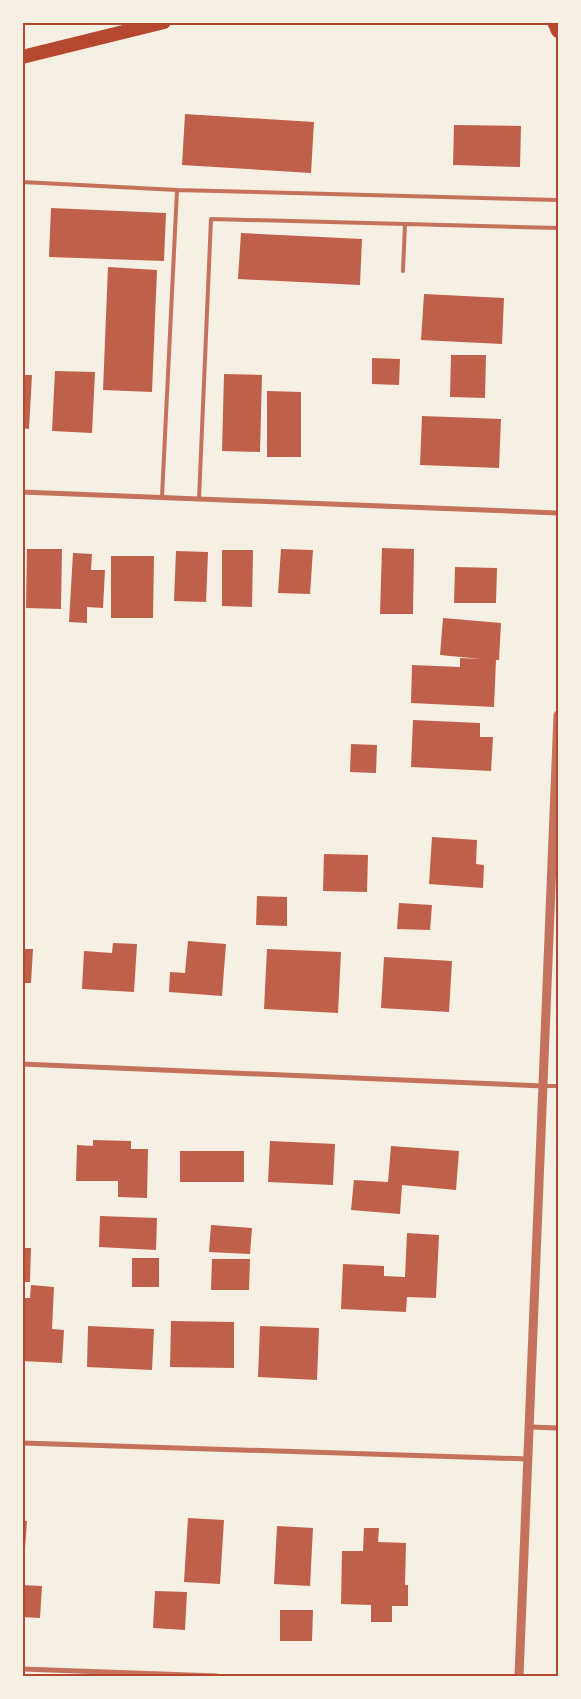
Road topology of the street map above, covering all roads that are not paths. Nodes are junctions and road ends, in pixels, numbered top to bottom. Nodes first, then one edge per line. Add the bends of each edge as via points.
1 (164, 22) edge
2 (554, 22) edge
3 (558, 31) edge
4 (22, 57) edge
5 (22, 182) edge
6 (177, 190) junction
7 (558, 200) edge
8 (405, 224) junction
9 (558, 228) edge
10 (403, 271) dead end
11 (22, 492) edge
12 (162, 497) junction
13 (199, 499) junction
14 (558, 513) edge
15 (558, 715) edge
16 (557, 772) edge
17 (22, 1064) edge
18 (544, 1086) junction
19 (558, 1086) edge
20 (530, 1427) junction
21 (558, 1428) edge
22 (22, 1443) edge
23 (528, 1459) junction
24 (22, 1669) edge
25 (217, 1676) edge
26 (519, 1676) edge

1 - 4 highway
2 - 3 highway
5 - 6 lane
6 - 7 lane
6 - 12 lane
8 - 9 lane
8 - 10 lane
8 - 13 lane via 211,219
11 - 12 street
12 - 13 street
13 - 14 street
15 - 16 street
16 - 18 street
17 - 18 street
18 - 19 lane
18 - 20 street
20 - 21 street
20 - 23 street
22 - 23 street
23 - 26 street
24 - 25 street

